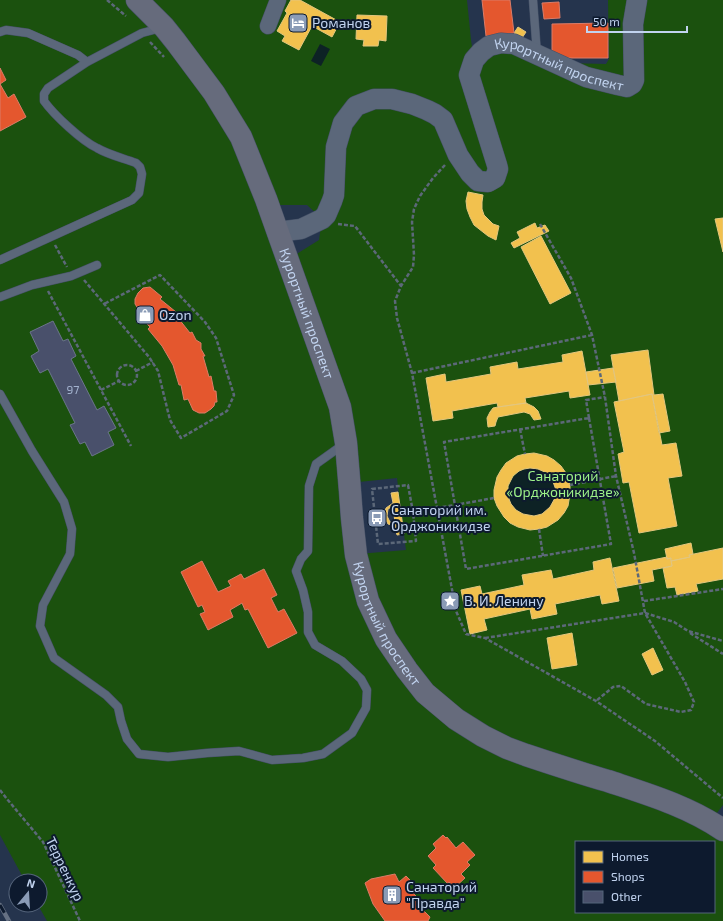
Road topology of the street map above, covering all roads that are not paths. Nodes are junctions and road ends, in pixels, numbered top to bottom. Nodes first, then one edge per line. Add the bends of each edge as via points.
1 (137, 0) edge
2 (278, 0) edge
3 (533, 0) edge
4 (637, 0) edge
5 (268, 26) dead end
6 (164, 27) junction
7 (0, 32) edge
8 (537, 55) junction
9 (87, 62) junction
10 (277, 232) junction
11 (0, 260) edge
12 (97, 265) dead end
13 (0, 297) edge
14 (0, 394) edge
15 (346, 443) junction
16 (723, 830) edge

1 - 6 main road, Курортный проспект
2 - 5 street
3 - 8 lane
4 - 8 street, Курортный проспект via 633,24 635,75 632,84 618,85 586,77
6 - 9 lane via 142,33
6 - 10 main road, Курортный проспект via 214,93 241,137
7 - 9 lane via 6,30 28,33 78,55
8 - 10 street, Курортный проспект via 514,44 502,43 489,46 474,60 469,75 497,165 495,178 488,182 478,181 470,173 458,155 443,120 435,114 392,99 374,99 356,106 343,123 336,147 334,195 326,215 302,229
9 - 11 lane via 48,88 44,94 44,101 50,110 97,148 136,163 142,174 139,193 132,200
10 - 15 main road, Курортный проспект via 340,407
12 - 13 lane via 71,276 43,282
14 - 15 lane via 64,502 72,529 70,554 43,604 40,626 54,658 106,695 118,707 127,739 139,754 168,758 207,752 239,751 272,760 303,758 323,754 352,733 366,708 367,690 361,679 342,661 315,646 308,632 304,590 296,571 308,551 309,486 316,464
15 - 16 main road, Курортный проспект via 356,555 368,601 386,639 425,693 456,719 507,748 647,794 686,809

